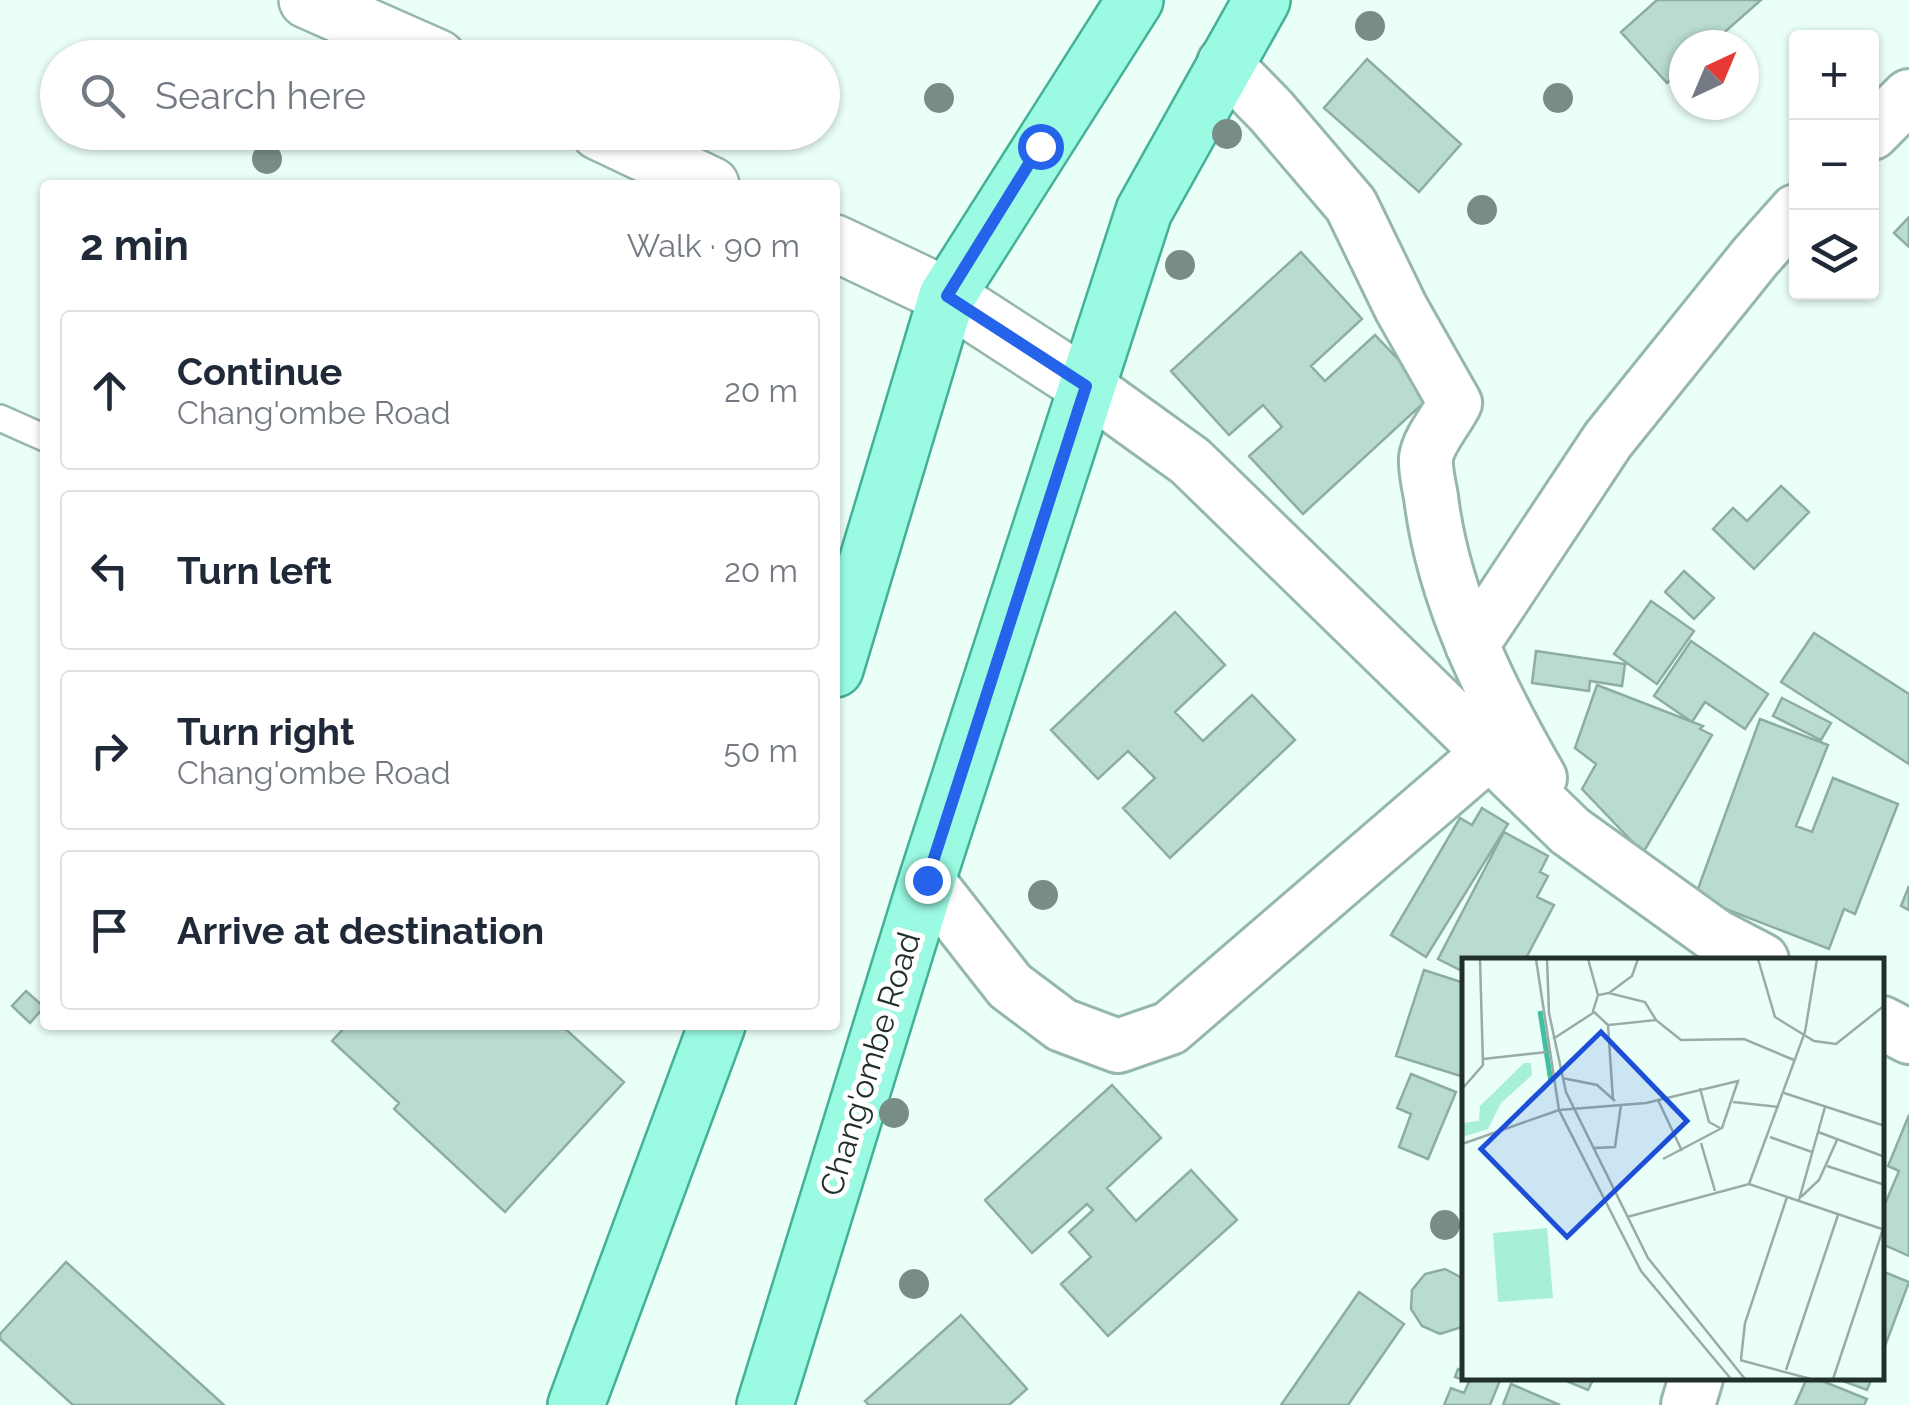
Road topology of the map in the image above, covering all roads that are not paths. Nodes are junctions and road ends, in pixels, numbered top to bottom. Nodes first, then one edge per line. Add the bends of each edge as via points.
1 (307, 0) edge
2 (1135, 0) edge
3 (1262, 0) edge
4 (397, 40) edge
5 (1224, 63) junction
6 (1909, 96) edge
7 (1879, 126) edge
8 (638, 150) edge
9 (701, 180) edge
10 (1789, 219) edge
11 (840, 245) edge
12 (947, 296) junction
13 (1086, 386) junction
14 (0, 418) edge
15 (40, 436) edge
16 (1472, 646) junction
17 (840, 652) edge
18 (1489, 753) junction
19 (1570, 831) junction
20 (927, 880) junction
21 (1758, 958) edge
22 (1884, 1024) edge
23 (715, 1030) edge
24 (1909, 1038) edge
25 (1695, 1380) edge
26 (576, 1405) edge
27 (765, 1405) edge
28 (1688, 1405) edge

1 - 4 street
2 - 12 main road
3 - 5 main road, Chang'ombe Road
5 - 13 main road, Chang'ombe Road via 1144,211
5 - 16 street via 1351,205 1455,403 1426,456 1437,532
6 - 7 street
8 - 9 street
10 - 16 street via 1608,440
11 - 12 street
12 - 13 street
12 - 17 main road
13 - 18 street via 1190,461
13 - 20 main road, Chang'ombe Road
14 - 15 lane
16 - 19 street
18 - 19 street
18 - 20 street via 1170,1028 1118,1046 1062,1026 1010,986
19 - 21 street via 1716,936
20 - 27 main road, Chang'ombe Road
22 - 24 street
23 - 26 main road
25 - 28 street

